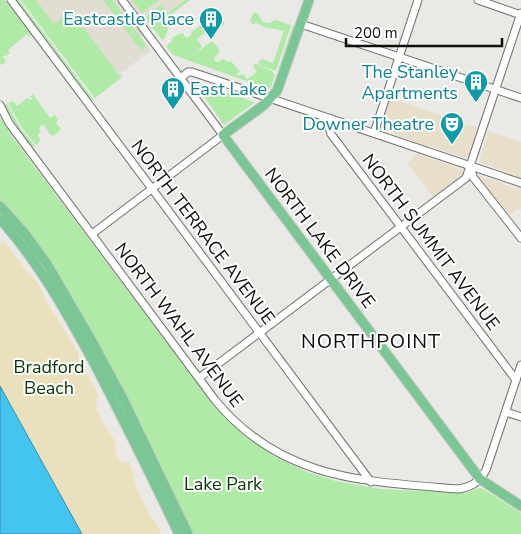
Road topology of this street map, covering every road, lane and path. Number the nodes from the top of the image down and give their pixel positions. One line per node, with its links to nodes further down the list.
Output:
1 (11, 0): 19 (street, NORTH TERRACE AVENUE)
2 (122, 0): 9 (street, NORTH LAKE DRIVE)
3 (309, 0): 7 (main road)
4 (418, 0): 8 (street)
5 (478, 0): 6 (street)
6 (521, 14): 10 (street)
7 (301, 24): 8 (street); 12 (main road)
8 (400, 57): 10 (street); 15 (street)
9 (181, 78): 12 (street); 16 (street, NORTH LAKE DRIVE)
10 (496, 90): 11 (street); 17 (street)
11 (521, 98)
12 (270, 99): 14 (street); 16 (main road)
13 (0, 105): 23 (street, NORTH WAHL AVENUE)
14 (332, 119): 15 (street); 22 (street, NORTH SUMMIT AVENUE)
15 (374, 133): 17 (street)
16 (223, 135): 19 (street); 25 (main road, NORTH LAKE DRIVE)
17 (470, 166): 18 (street); 22 (street); 24 (street)
18 (521, 183)
19 (152, 189): 23 (street); 26 (street, NORTH TERRACE AVENUE)
20 (0, 206): 36 (main road)
21 (0, 219): 35 (main road)
22 (401, 226): 25 (street); 29 (street, NORTH SUMMIT AVENUE)
23 (92, 234): 28 (street, NORTH WAHL AVENUE)
24 (521, 238)
25 (330, 279): 26 (street); 32 (main road, NORTH LAKE DRIVE)
26 (259, 332): 28 (street); 33 (street, NORTH TERRACE AVENUE)
27 (521, 364): 29 (street)
28 (199, 378): 33 (street, NORTH WAHL AVENUE)
29 (516, 380): 30 (street)
30 (506, 412): 31 (street); 32 (street)
31 (521, 417)
32 (480, 479): 33 (street, NORTH WAHL AVENUE); 34 (main road, NORTH LAKE DRIVE)
33 (370, 482)
34 (521, 506)
35 (179, 534)
36 (188, 534)

